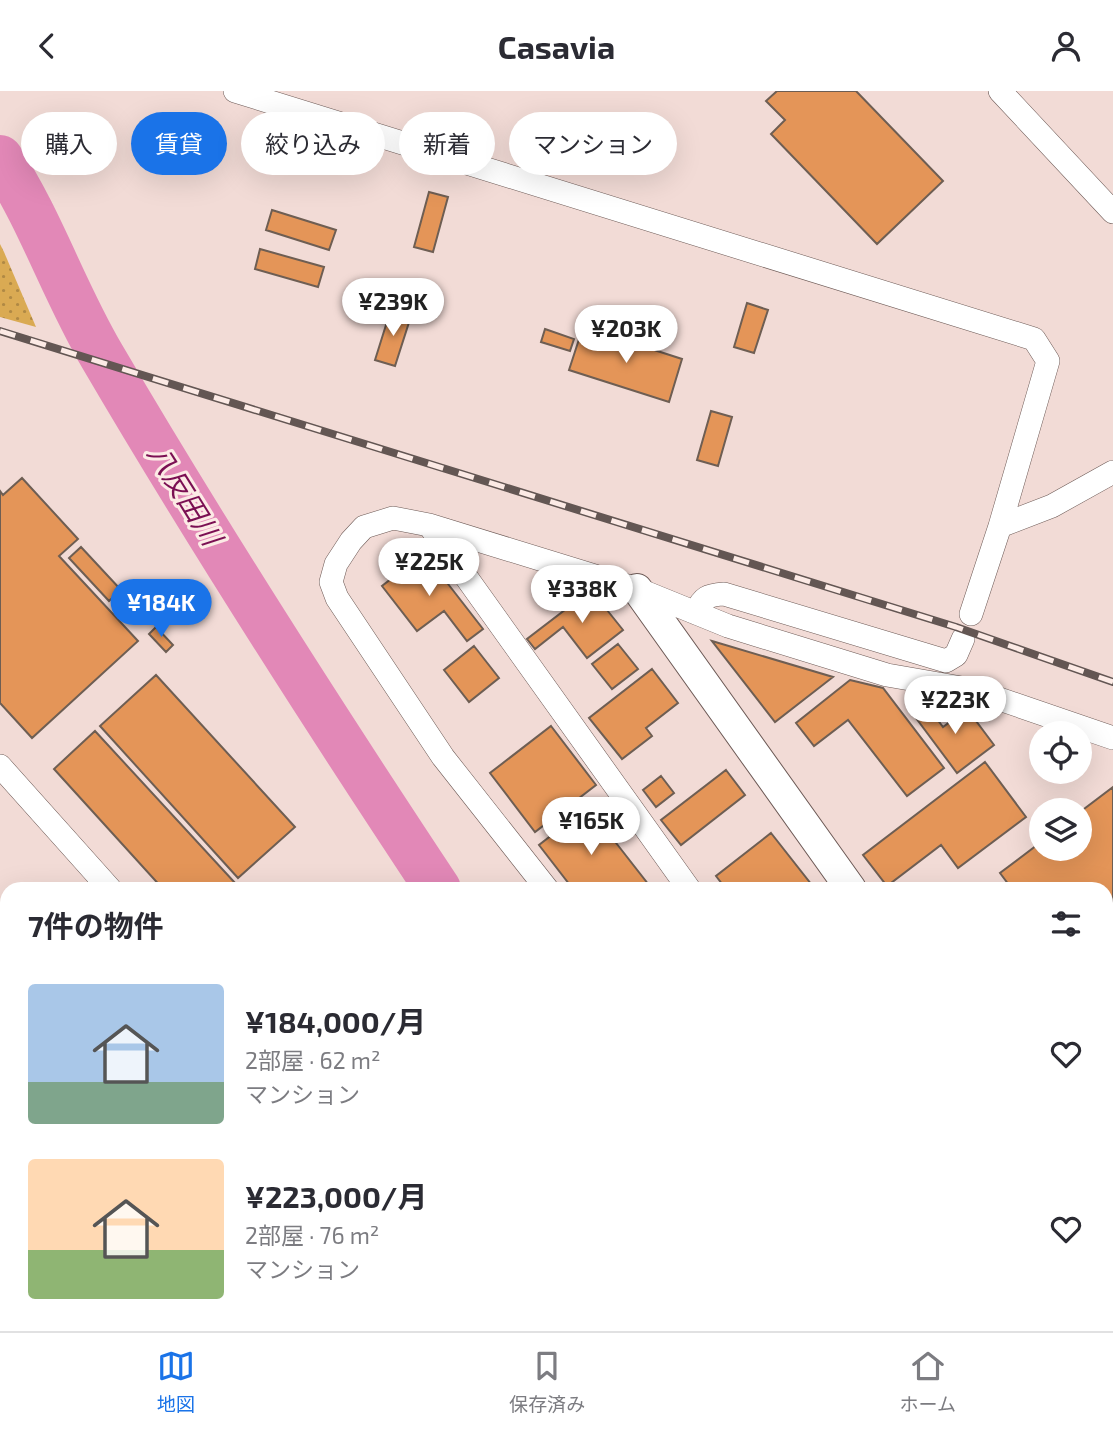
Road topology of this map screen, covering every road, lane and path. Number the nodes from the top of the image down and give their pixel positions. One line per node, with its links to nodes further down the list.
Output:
1 (235, 91): 6 (street)
2 (1000, 91): 3 (street)
3 (1113, 212)
4 (1113, 472): 6 (street)
5 (429, 525): 7 (street); 14 (street); 15 (street)
6 (1000, 526): 9 (street)
7 (637, 589): 8 (street); 16 (street)
8 (696, 613): 10 (street); 11 (street)
9 (971, 614)
10 (963, 639)
11 (1113, 738)
12 (2, 772): 13 (street)
13 (104, 882)
14 (541, 882)
15 (684, 882)
16 (846, 882)

